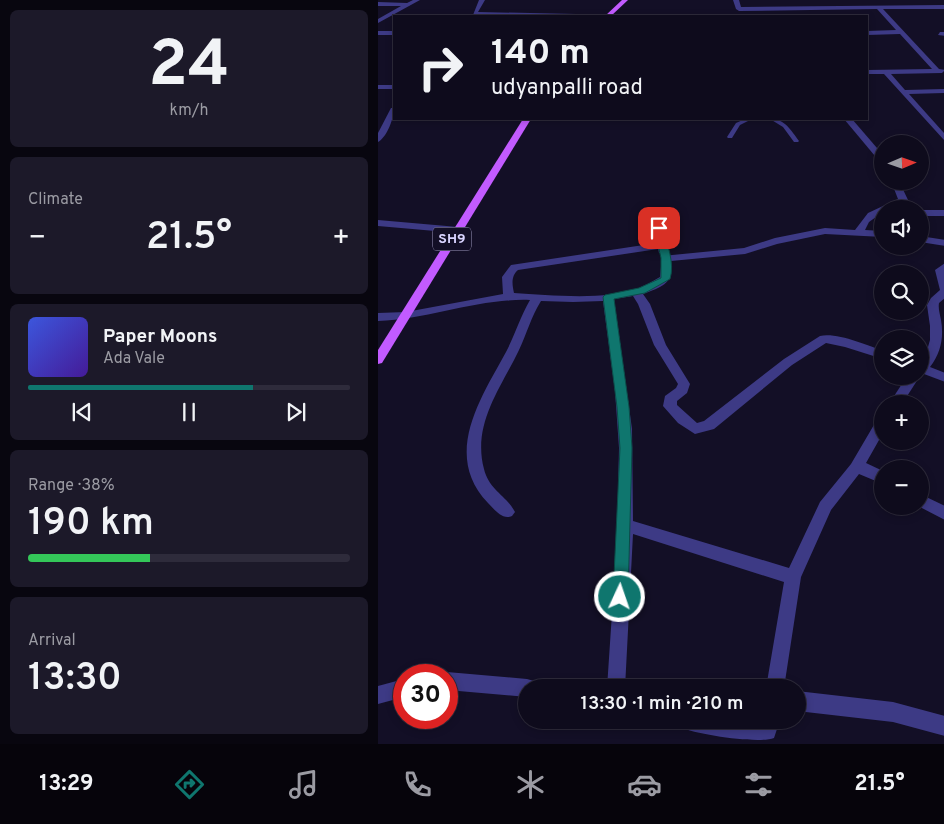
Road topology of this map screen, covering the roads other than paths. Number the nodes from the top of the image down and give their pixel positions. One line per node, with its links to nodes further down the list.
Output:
1 (417, 0): 6 (street)
2 (482, 0): 11 (street)
3 (625, 0): 12 (main road)
4 (736, 0): 9 (street)
5 (378, 4): 6 (street)
6 (401, 4): 10 (street); 14 (street)
7 (878, 7): 8 (street); 9 (street); 15 (street)
8 (944, 7)
9 (739, 9): 13 (street)
10 (378, 13)
11 (526, 15)
12 (609, 15)
13 (738, 15)
14 (378, 21)
15 (901, 32): 18 (street); 19 (street)
16 (378, 33): 17 (street)
17 (393, 33)
18 (868, 33)
19 (941, 71): 21 (street)
20 (868, 72): 21 (street)
21 (886, 72): 25 (street)
22 (378, 87): 23 (street)
23 (393, 87)
24 (944, 91): 25 (street)
25 (904, 92): 32 (street)
26 (393, 112): 33 (street)
27 (526, 120): 41 (main road, SH9)
28 (747, 120): 31 (lane)
29 (775, 120): 34 (lane)
30 (849, 120): 35 (street)
31 (730, 137)
32 (944, 139)
33 (378, 140)
34 (796, 141)
35 (874, 149)
36 (656, 212): 46 (street)
37 (874, 213): 42 (street)
38 (929, 213): 39 (street)
39 (944, 213)
40 (378, 223): 41 (street)
41 (458, 230): 54 (main road, SH9)
42 (859, 232): 43 (street); 47 (street)
43 (874, 233)
44 (929, 239): 45 (street)
45 (944, 240)
46 (661, 245): 47 (street); 51 (street)
47 (666, 258): 50 (street)
48 (944, 266): 49 (street)
49 (944, 290): 57 (street)
50 (636, 292): 53 (street); 56 (street)
51 (510, 296): 52 (street); 54 (street)
52 (538, 297): 53 (street); 66 (street)
53 (608, 297): 68 (street)
54 (406, 316): 55 (street); 58 (main road, SH9)
55 (378, 317)
56 (874, 352)
57 (939, 352): 59 (street)
58 (378, 360)
59 (929, 361)
60 (929, 374): 61 (street)
61 (944, 378)
62 (874, 436): 63 (street)
63 (856, 468): 64 (street); 69 (street)
64 (874, 473)
65 (929, 505): 67 (street)
66 (507, 512)
67 (944, 514)
68 (624, 525): 69 (street); 70 (street)
69 (793, 577): 71 (street)
70 (616, 679)
71 (776, 679)
72 (458, 681): 73 (street)
73 (518, 687)
74 (393, 691): 75 (street)
75 (378, 695)
76 (806, 702): 77 (street)
77 (944, 726)
78 (720, 729): 79 (street)
79 (768, 729)

